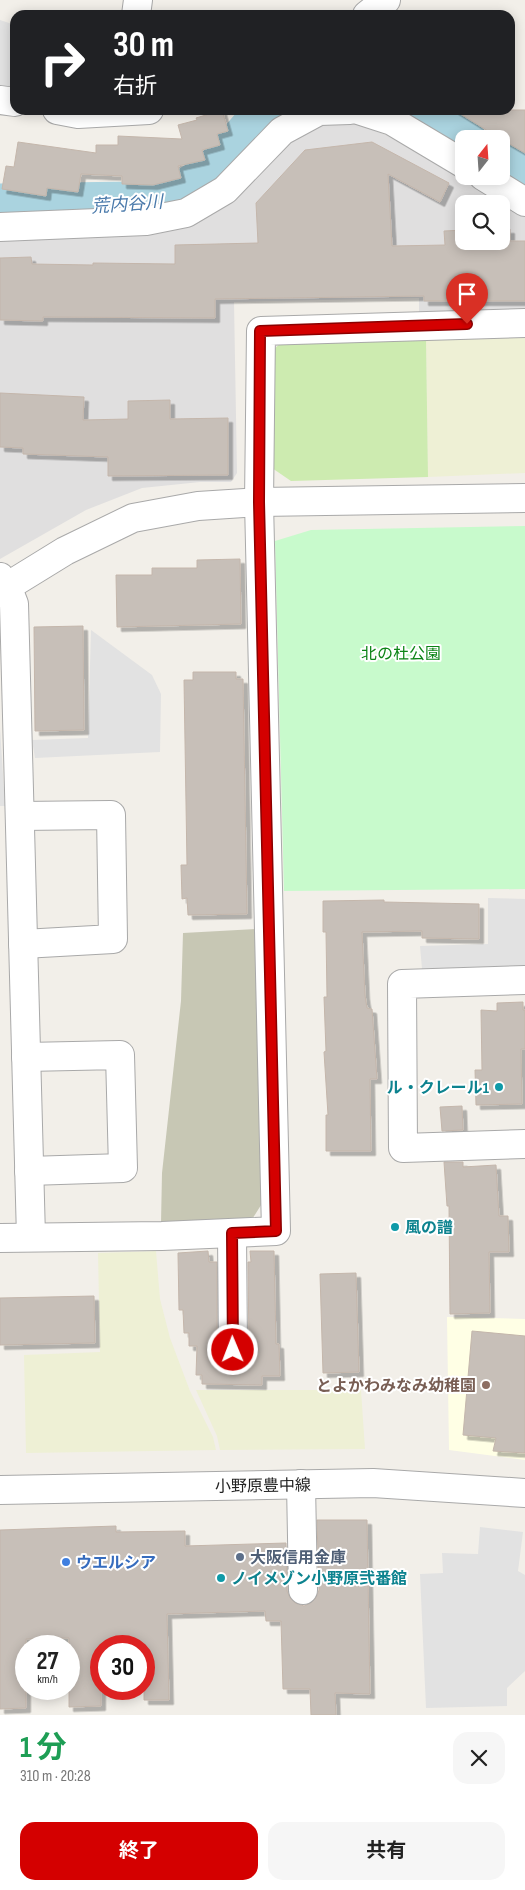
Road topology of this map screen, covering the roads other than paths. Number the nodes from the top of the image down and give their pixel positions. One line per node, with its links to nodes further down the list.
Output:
1 (386, 0): 2 (street)
2 (373, 10)
3 (312, 115): 8 (street)
4 (373, 115): 5 (street)
5 (455, 159)
6 (498, 185): 7 (street)
7 (525, 202)
8 (0, 227)
9 (525, 323): 11 (street)
10 (525, 498): 11 (street)
11 (259, 502): 12 (street); 20 (street)
12 (2, 584): 13 (street)
13 (8, 668): 14 (street)
14 (20, 816): 15 (street); 15 (street)
15 (23, 944): 17 (street)
16 (525, 980): 18 (street)
17 (26, 1057): 19 (street); 19 (street)
18 (525, 1144)
19 (29, 1171): 21 (street)
20 (232, 1233): 21 (street); 23 (street)
21 (31, 1237): 22 (street)
22 (0, 1238)
23 (233, 1350)
24 (301, 1484): 25 (street, 小野原豊中線); 26 (street, 小野原豊中線); 27 (street)
25 (0, 1490)
26 (525, 1493)
27 (303, 1590)

